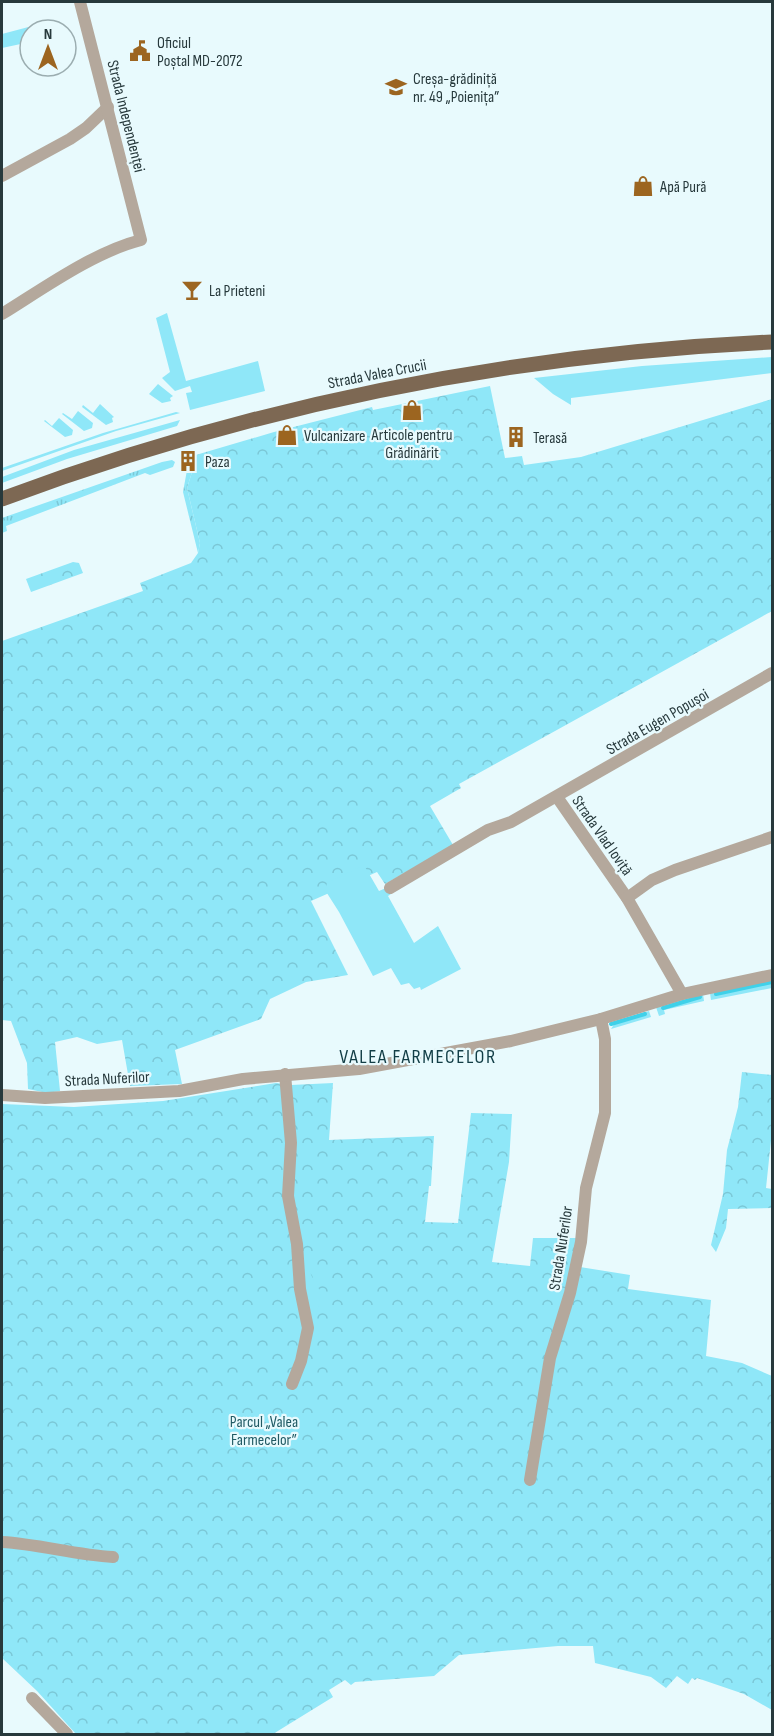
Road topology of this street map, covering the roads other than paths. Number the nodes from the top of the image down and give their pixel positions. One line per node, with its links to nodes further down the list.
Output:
1 (80, 2): 2 (street, Strada Independenței)
2 (108, 107): 3 (street); 4 (street, Strada Independenței)
3 (2, 176)
4 (2, 314)
5 (772, 342): 6 (main road, Strada Valea Crucii)
6 (2, 499)
7 (772, 673): 8 (street, Strada Eugen Popușoi)
8 (557, 797): 10 (street, Strada Vlad Ioviță); 11 (street, Strada Vlad Ioviță)
9 (772, 837): 11 (street)
10 (390, 888)
11 (627, 898): 13 (street, Strada Vlad Ioviță)
12 (772, 975): 13 (street, Strada Nuferilor)
13 (682, 994): 14 (street, Strada Nuferilor)
14 (601, 1019): 15 (street, Strada Nuferilor); 18 (street, Strada Nuferilor)
15 (285, 1074): 16 (street, Strada Nuferilor); 17 (street)
16 (2, 1095)
17 (292, 1384)
18 (530, 1480)
19 (2, 1542): 20 (street)
20 (113, 1557)
21 (32, 1698): 22 (street)
22 (67, 1734)

